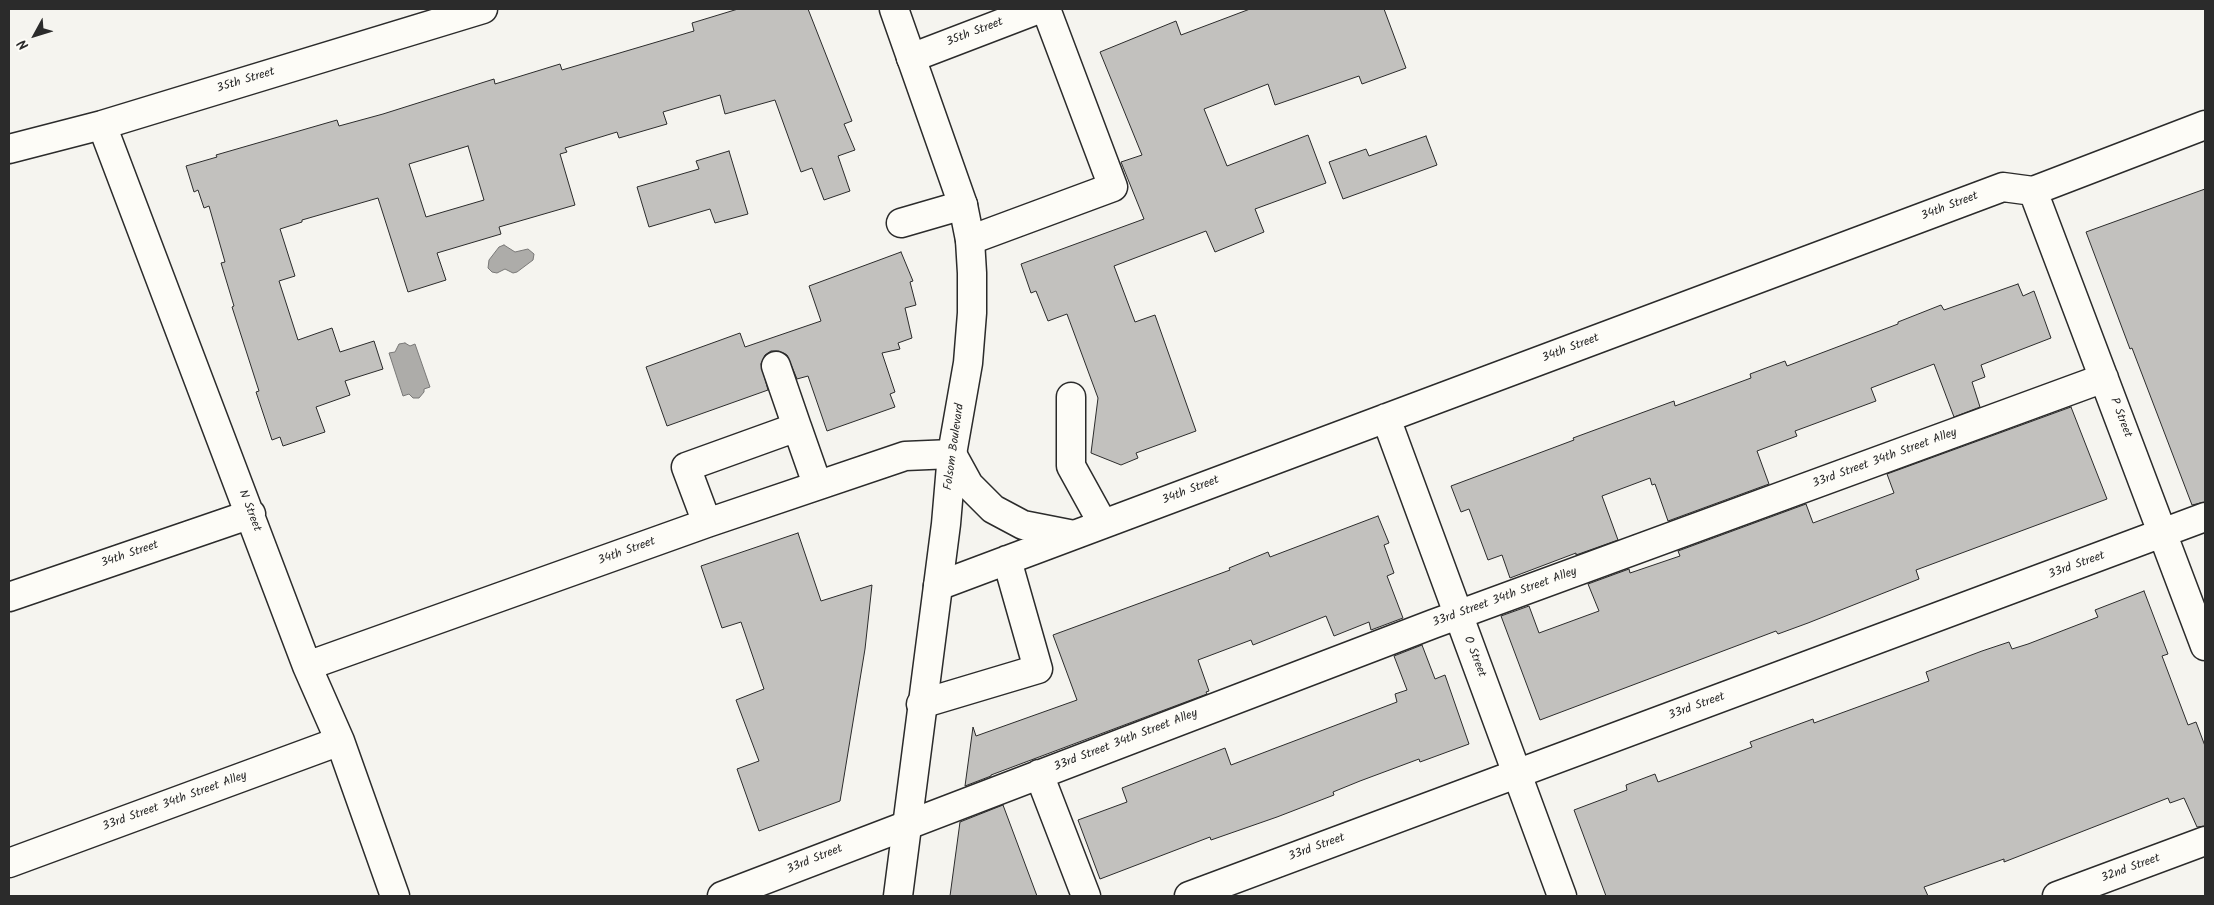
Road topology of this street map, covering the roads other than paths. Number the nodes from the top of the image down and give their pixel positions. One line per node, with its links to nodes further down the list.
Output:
1 (483, 9): 6 (street, 35th Street)
2 (894, 9): 5 (street, Folsom Boulevard)
3 (1039, 9): 5 (street, 35th Street)
4 (1046, 9): 12 (street)
5 (911, 58): 10 (street, Folsom Boulevard)
6 (102, 125): 8 (street, 35th Street); 20 (street, N Street)
7 (2205, 126): 9 (street, 34th Street)
8 (9, 149)
9 (2034, 191): 14 (street, P Street); 16 (street, 34th Street)
10 (963, 205): 11 (street); 12 (street, Folsom Boulevard)
11 (901, 223)
12 (970, 240): 18 (street, Folsom Boulevard)
13 (776, 366): 17 (street)
14 (2104, 378): 24 (street, P Street); 29 (street, 33rd Street 34th Street Alley)
15 (1071, 397): 23 (street)
16 (1386, 418): 23 (street, 34th Street); 29 (street, O Street)
17 (797, 427): 19 (street); 22 (street)
18 (952, 454): 19 (street, 34th Street); 25 (street); 27 (street, Folsom Boulevard)
19 (817, 484): 22 (street, 34th Street)
20 (250, 514): 28 (street, 34th Street); 31 (street, N Street)
21 (2205, 517): 24 (street, 33rd Street)
22 (707, 523): 31 (street, 34th Street)
23 (1103, 524): 25 (street, 34th Street)
24 (2163, 533): 30 (street, P Street); 35 (street, 33rd Street)
25 (1074, 535): 26 (street, 34th Street)
26 (1007, 560): 27 (street, 34th Street); 32 (street)
27 (938, 586): 32 (street, Folsom Boulevard)
28 (9, 597)
29 (1458, 615): 34 (street, 33rd Street 34th Street Alley); 35 (street, O Street)
30 (2205, 646)
31 (307, 666): 33 (street, N Street)
32 (921, 704): 36 (street, Folsom Boulevard)
33 (340, 741): 38 (street, 33rd Street 34th Street Alley); 39 (street, N Street)
34 (1039, 774): 36 (street, 33rd Street 34th Street Alley); 42 (street)
35 (1517, 774): 43 (street, 33rd Street); 44 (street, O Street)
36 (907, 824): 40 (street, 33rd Street); 41 (street, Folsom Boulevard)
37 (2205, 841): 45 (street, 32nd Street)
38 (9, 862)
39 (395, 896)
40 (722, 896)
41 (898, 896)
42 (1086, 896)
43 (1188, 896)
44 (1562, 896)
45 (2057, 896)

